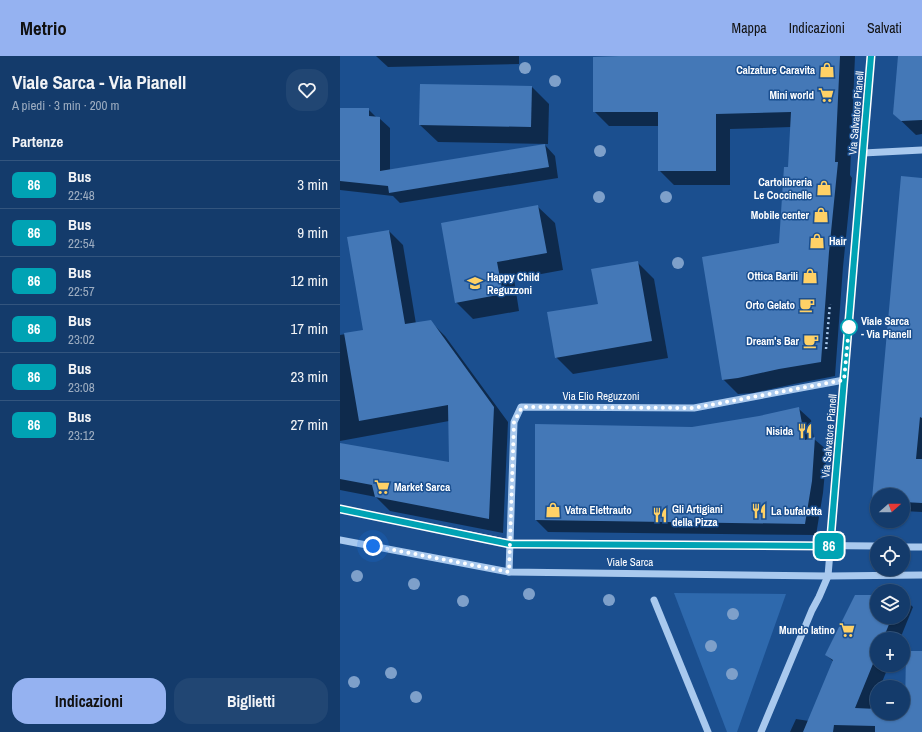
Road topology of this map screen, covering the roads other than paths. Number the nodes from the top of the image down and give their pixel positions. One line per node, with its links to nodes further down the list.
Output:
1 (871, 56): 3 (street, Via Salvatore Pianell)
2 (922, 150): 3 (street)
3 (863, 153): 4 (street, Via Salvatore Pianell)
4 (844, 380): 7 (street, Via Elio Reguzzoni); 8 (street, Via Salvatore Pianell)
5 (340, 509): 7 (street, Viale Sarca)
6 (340, 540): 12 (street, Viale Sarca)
7 (510, 544): 8 (street, Viale Sarca); 12 (street, Via Elio Reguzzoni)
8 (830, 546): 9 (street, Viale Sarca); 14 (street, Via Salvatore Pianell)
9 (870, 546)
10 (910, 547): 11 (street)
11 (922, 547)
12 (509, 572): 14 (street, Viale Sarca)
13 (922, 575): 14 (street, Viale Sarca)
14 (828, 576): 17 (street, Via Salvatore Pianell)
15 (654, 600): 16 (street)
16 (708, 732)
17 (761, 732)

